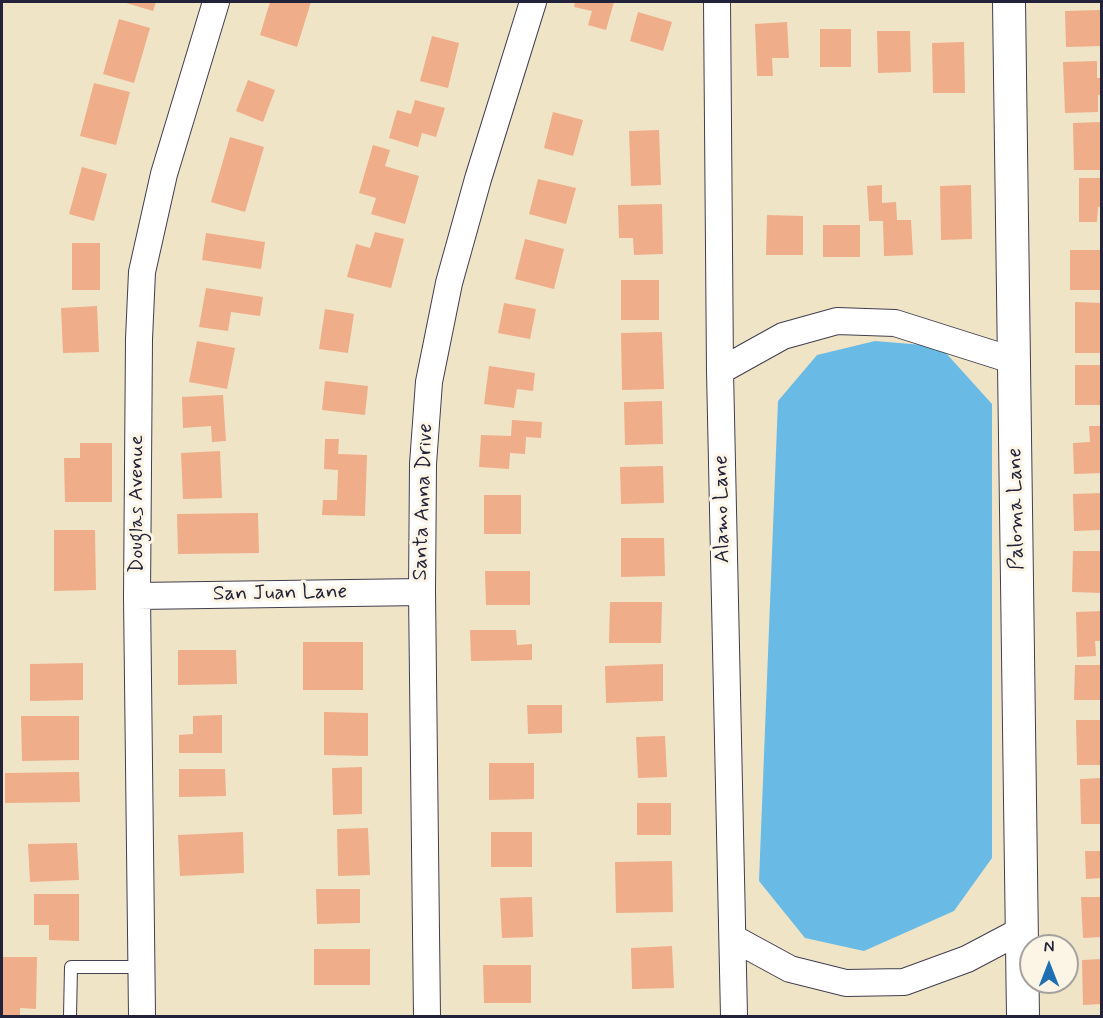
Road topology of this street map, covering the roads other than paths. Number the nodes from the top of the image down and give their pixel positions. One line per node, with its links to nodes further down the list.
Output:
1 (216, 2): 8 (street, Douglas Avenue)
2 (533, 2): 7 (street, Santa Anna Drive)
3 (717, 2): 6 (street, Alamo Lane)
4 (1009, 2): 5 (street, Paloma Lane)
5 (1015, 361): 6 (street); 9 (street, Paloma Lane)
6 (720, 371): 10 (street, Alamo Lane)
7 (422, 592): 8 (street, San Juan Lane); 14 (street, Santa Anna Drive)
8 (137, 596): 11 (street, Douglas Avenue)
9 (1022, 930): 10 (street); 16 (street, Paloma Lane)
10 (733, 938): 15 (street, Alamo Lane)
11 (141, 967): 12 (lane); 13 (street, Douglas Avenue)
12 (70, 1017)
13 (142, 1017)
14 (428, 1017)
15 (734, 1017)
16 (1023, 1017)

